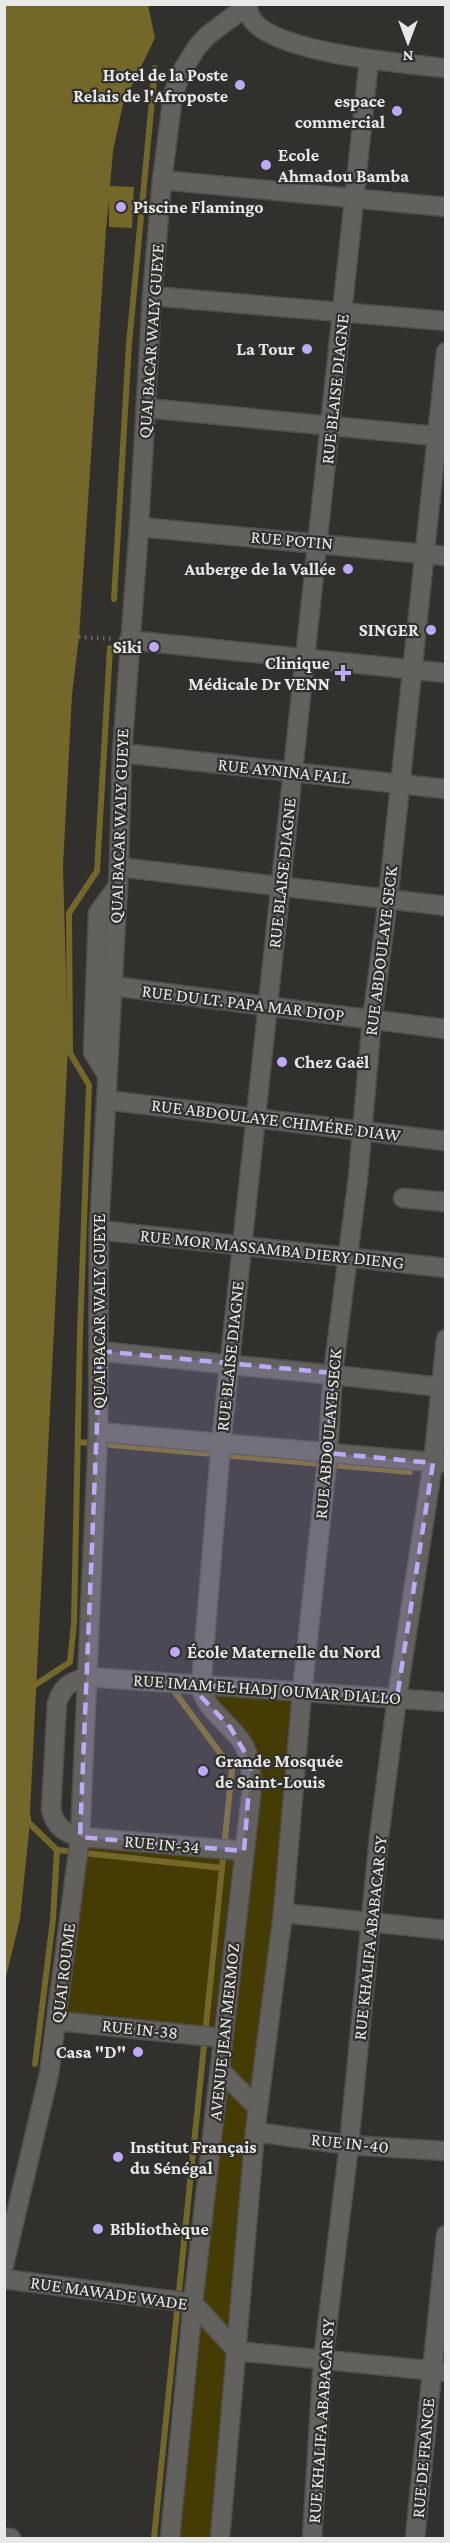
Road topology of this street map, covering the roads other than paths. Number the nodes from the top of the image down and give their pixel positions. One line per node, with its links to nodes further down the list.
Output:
1 (247, 5): 2 (street); 4 (street, QUAI BACAR WALY GUEYE)
2 (369, 60): 3 (street); 5 (street, RUE BLAISE DIAGNE)
3 (446, 68)
4 (162, 180): 5 (street); 7 (street, QUAI BACAR WALY GUEYE)
5 (354, 198): 6 (street); 8 (street, RUE BLAISE DIAGNE)
6 (446, 207)
7 (152, 296): 8 (street); 11 (street, QUAI BACAR WALY GUEYE)
8 (344, 313): 9 (street); 12 (street, RUE BLAISE DIAGNE)
9 (446, 321)
10 (446, 352): 13 (street, RUE ABDOULAYE SECK)
11 (146, 408): 12 (street); 14 (street, QUAI BACAR WALY GUEYE)
12 (332, 424): 13 (street); 15 (street, RUE BLAISE DIAGNE)
13 (442, 436): 16 (street, RUE ABDOULAYE SECK)
14 (139, 527): 15 (street, RUE POTIN); 18 (street, QUAI BACAR WALY GUEYE)
15 (318, 542): 16 (street, RUE POTIN); 19 (street, RUE BLAISE DIAGNE)
16 (423, 554): 17 (street, RUE POTIN); 20 (street, RUE ABDOULAYE SECK)
17 (446, 556)
18 (129, 640): 19 (street); 22 (street, QUAI BACAR WALY GUEYE)
19 (305, 658): 20 (street); 23 (street, RUE BLAISE DIAGNE)
20 (413, 669): 21 (street); 24 (street, RUE ABDOULAYE SECK)
21 (446, 673)
22 (122, 753): 23 (street, RUE AYNINA FALL); 26 (street, QUAI BACAR WALY GUEYE)
23 (293, 772): 24 (street, RUE AYNINA FALL); 28 (street, RUE BLAISE DIAGNE)
24 (400, 784): 25 (street, RUE AYNINA FALL); 29 (street, RUE ABDOULAYE SECK)
25 (446, 789)
26 (119, 867): 27 (street, QUAI BACAR WALY GUEYE); 28 (street)
27 (117, 886): 31 (street, QUAI BACAR WALY GUEYE); 35 (street)
28 (281, 886): 29 (street); 32 (street, RUE BLAISE DIAGNE)
29 (388, 899): 30 (street); 33 (street, RUE ABDOULAYE SECK)
30 (446, 906)
31 (112, 986): 32 (street, RUE DU LT. PAPA MAR DIOP); 35 (street, QUAI BACAR WALY GUEYE)
32 (268, 1006): 33 (street, RUE DU LT. PAPA MAR DIOP); 37 (street, RUE BLAISE DIAGNE)
33 (372, 1020): 34 (street, RUE DU LT. PAPA MAR DIOP); 38 (street, RUE ABDOULAYE SECK)
34 (446, 1029)
35 (107, 1075): 36 (street, QUAI BACAR WALY GUEYE)
36 (106, 1100): 37 (street, RUE ABDOULAYE CHIMÉRE DIAW); 42 (street, QUAI BACAR WALY GUEYE)
37 (258, 1119): 38 (street, RUE ABDOULAYE CHIMÉRE DIAW); 43 (street, RUE BLAISE DIAGNE)
38 (362, 1131): 39 (street, RUE ABDOULAYE CHIMÉRE DIAW); 44 (street, RUE ABDOULAYE SECK)
39 (446, 1141)
40 (403, 1198): 41 (street)
41 (446, 1202)
42 (99, 1230): 43 (street, RUE MOR MASSAMBA DIERY DIENG); 47 (street, QUAI BACAR WALY GUEYE)
43 (242, 1246): 44 (street, RUE MOR MASSAMBA DIERY DIENG); 48 (street, RUE BLAISE DIAGNE)
44 (346, 1257): 45 (street, RUE MOR MASSAMBA DIERY DIENG); 49 (street, RUE ABDOULAYE SECK)
45 (446, 1268)
46 (446, 1339): 50 (street, RUE KHALIFA ABABACAR SY)
47 (100, 1351): 48 (street); 51 (street, QUAI BACAR WALY GUEYE)
48 (230, 1365): 49 (street); 52 (street, RUE BLAISE DIAGNE)
49 (333, 1373): 50 (street); 53 (street, RUE ABDOULAYE SECK)
50 (443, 1388): 54 (street, RUE KHALIFA ABABACAR SY)
51 (99, 1432): 52 (street); 55 (street, QUAI BACAR WALY GUEYE)
52 (221, 1443): 53 (street); 56 (street, RUE BLAISE DIAGNE)
53 (328, 1453): 54 (street); 57 (street, RUE ABDOULAYE SECK)
54 (439, 1463): 58 (street, RUE KHALIFA ABABACAR SY)
55 (88, 1677): 56 (street, RUE IMAM EL HADJ OUMAR DIALLO); 60 (street, QUAI ROUME); 60 (street)
56 (201, 1686): 57 (street, RUE IMAM EL HADJ OUMAR DIALLO); 61 (street, AVENUE JEAN MERMOZ)
57 (302, 1692): 58 (street, RUE IMAM EL HADJ OUMAR DIALLO); 62 (street)
58 (397, 1698): 59 (street, RUE IMAM EL HADJ OUMAR DIALLO); 63 (street, RUE KHALIFA ABABACAR SY)
59 (446, 1702)
60 (80, 1837): 61 (street, RUE IN-34); 65 (street, QUAI ROUME)
61 (244, 1851): 66 (street, AVENUE JEAN MERMOZ)
62 (283, 1913): 63 (street); 68 (street)
63 (371, 1924): 64 (street); 70 (street, RUE KHALIFA ABABACAR SY)
64 (446, 1930)
65 (57, 2021): 66 (street, RUE IN-38); 73 (street, QUAI ROUME)
66 (224, 2038): 67 (street, AVENUE JEAN MERMOZ)
67 (220, 2070): 68 (street); 75 (street, AVENUE JEAN MERMOZ)
68 (258, 2108): 69 (street)
69 (255, 2132): 70 (street, RUE IN-40); 76 (street)
70 (349, 2145): 71 (street, RUE IN-40); 77 (street, RUE KHALIFA ABABACAR SY)
71 (446, 2151)
72 (446, 2235): 78 (street, RUE DE FRANCE)
73 (4, 2265)
74 (4, 2278): 75 (street, RUE MAWADE WADE)
75 (193, 2303): 76 (street, RUE MAWADE WADE); 81 (street, AVENUE JEAN MERMOZ)
76 (237, 2351): 77 (street); 82 (street)
77 (323, 2360): 78 (street); 83 (street, RUE KHALIFA ABABACAR SY)
78 (438, 2371): 84 (street, RUE DE FRANCE)
79 (4, 2538): 80 (street)
80 (11, 2538)
81 (170, 2538)
82 (220, 2538)
83 (312, 2538)
84 (415, 2538)

